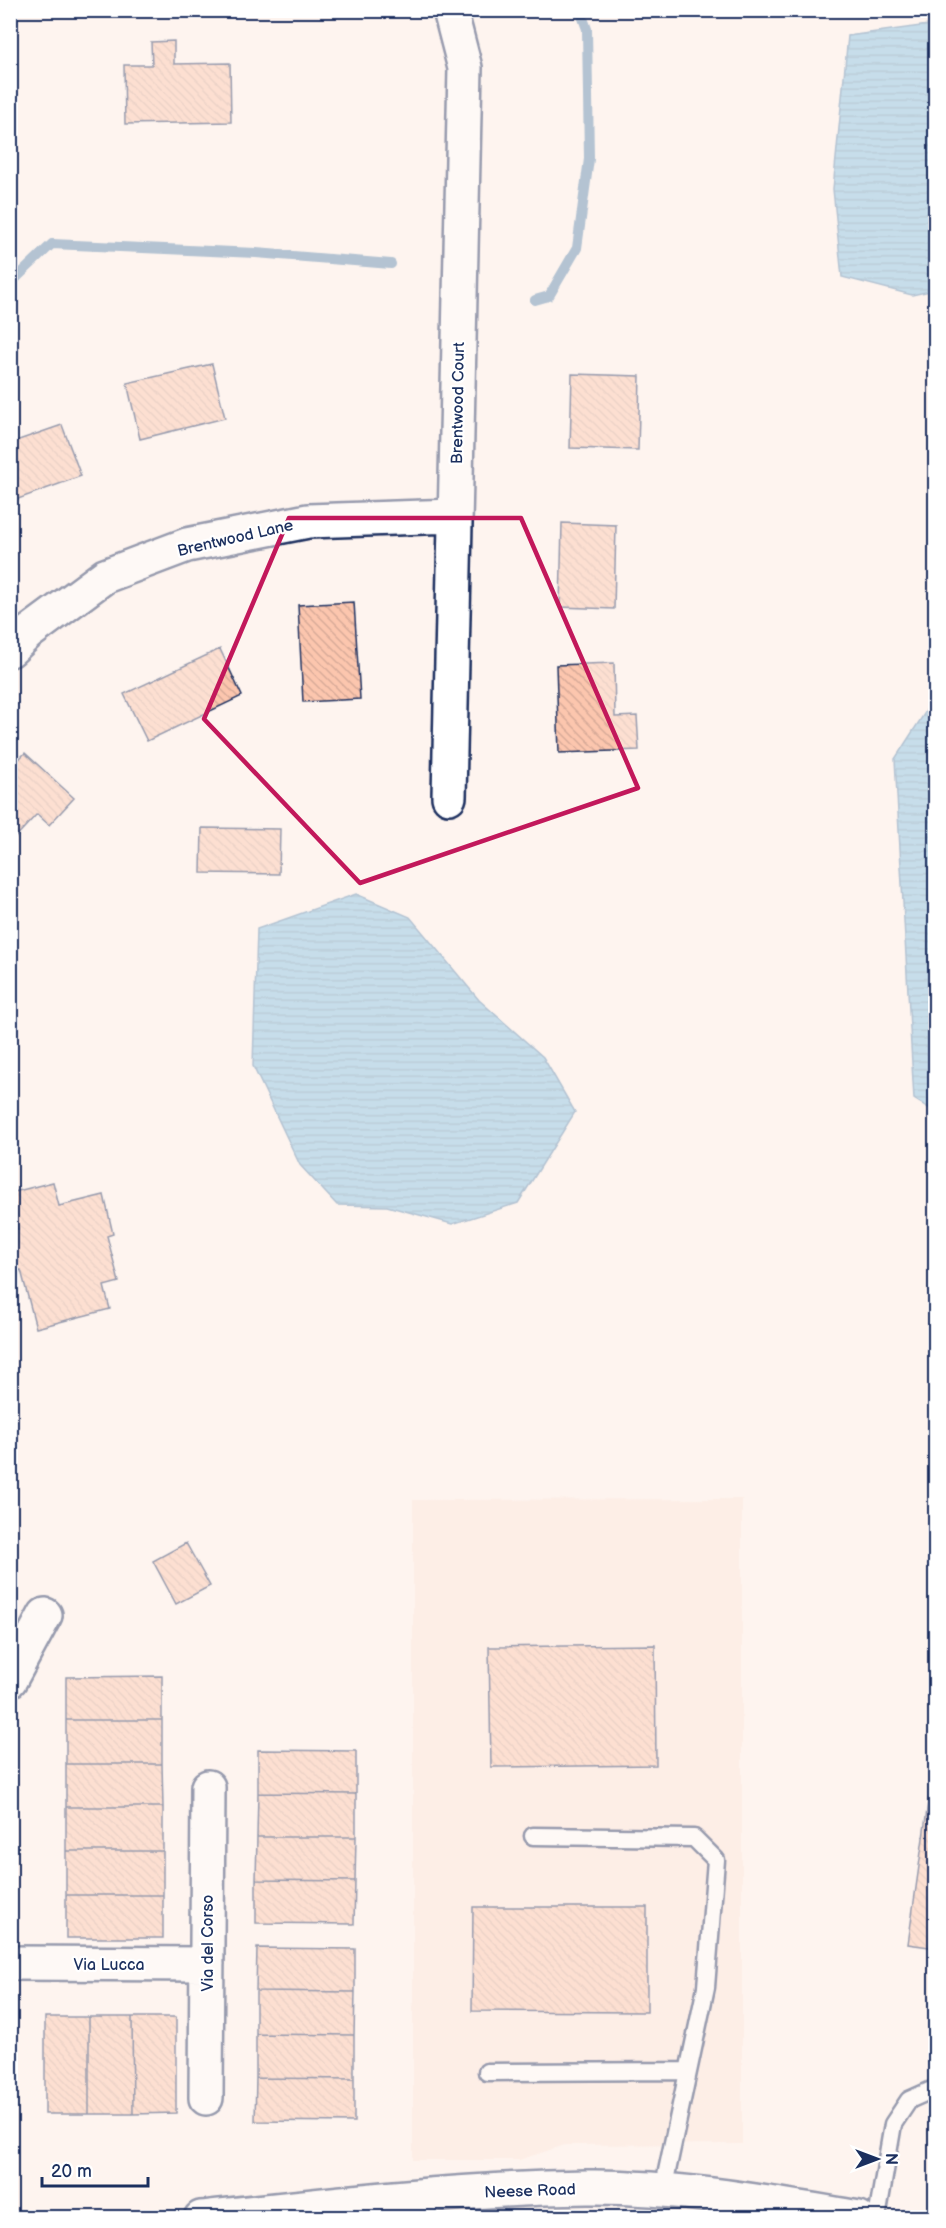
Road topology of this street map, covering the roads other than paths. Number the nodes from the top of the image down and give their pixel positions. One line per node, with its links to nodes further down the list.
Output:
1 (450, 10): 2 (street, Brentwood Court)
2 (454, 516): 3 (street, Brentwood Lane); 4 (street, Brentwood Court)
3 (10, 650)
4 (449, 797)
5 (45, 1615): 6 (street)
6 (10, 1680)
7 (208, 1787): 10 (street, Via del Corso)
8 (533, 1836): 11 (lane)
9 (10, 1963): 10 (street, Via Lucca)
10 (207, 1964): 14 (street, Via del Corso)
11 (687, 2071): 12 (lane); 15 (lane)
12 (487, 2072)
13 (936, 2088): 19 (lane)
14 (207, 2098)
15 (663, 2190): 16 (street, Neese Road); 18 (street, Neese Road)
16 (413, 2207): 17 (street, Neese Road)
17 (201, 2217)
18 (859, 2217)
19 (877, 2217)

